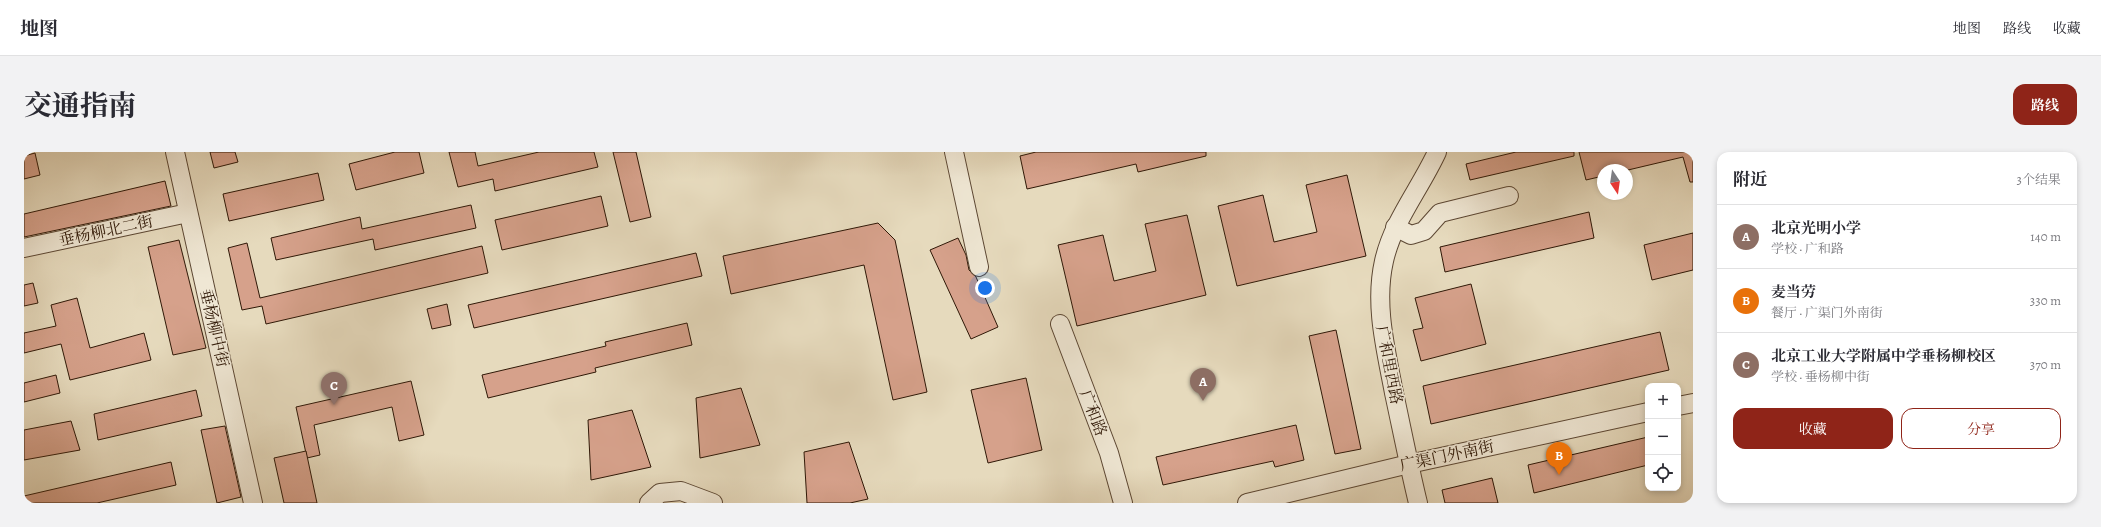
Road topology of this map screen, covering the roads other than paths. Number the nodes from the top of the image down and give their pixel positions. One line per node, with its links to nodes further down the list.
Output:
1 (175, 152): 5 (street, 垂杨柳中街)
2 (954, 152): 8 (street)
3 (1436, 152): 6 (street, 广和里西路)
4 (1509, 196): 6 (street)
5 (188, 213): 7 (street, 垂杨柳北二街); 14 (street, 垂杨柳中街)
6 (1395, 227): 13 (street, 广和里西路)
7 (24, 248)
8 (979, 266)
9 (1060, 324): 17 (street, 广和路)
10 (1693, 403): 11 (street)
11 (1681, 405)
12 (1645, 413): 13 (street, 广渠门外南街)
13 (1409, 464): 18 (street, 广渠门外南街); 19 (street, 广和里西路)
14 (253, 503)
15 (649, 503): 16 (street)
16 (713, 503)
17 (1123, 503)
18 (1247, 503)
19 (1418, 503)

